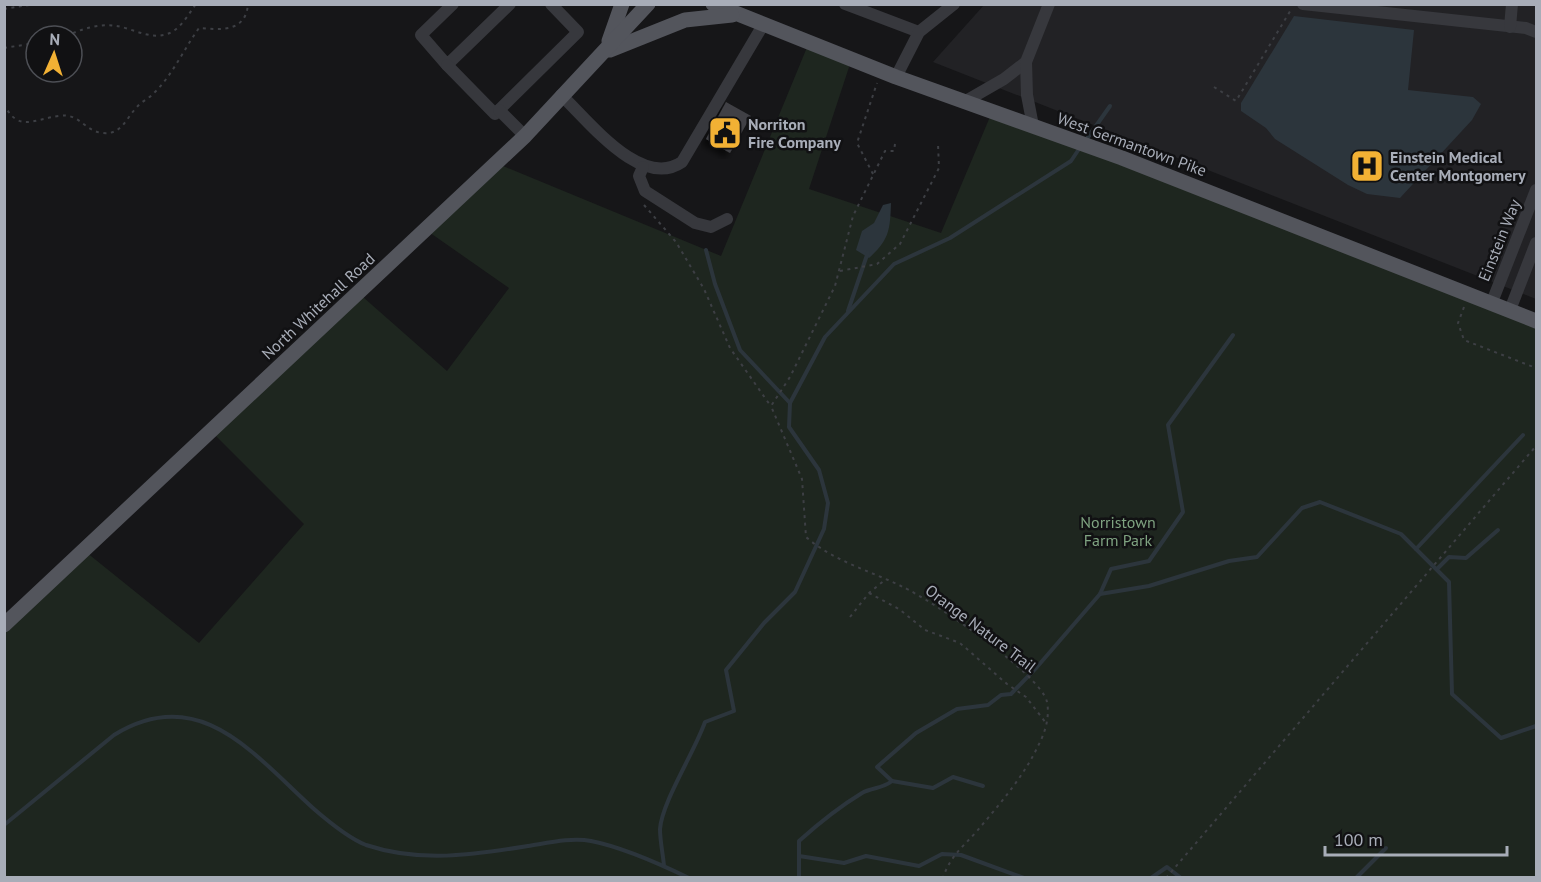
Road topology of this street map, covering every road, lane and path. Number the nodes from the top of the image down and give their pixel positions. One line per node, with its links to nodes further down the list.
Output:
1 (34, 4): 16 (path)
2 (196, 4): 22 (path)
3 (248, 4): 35 (path)
4 (453, 4): 29 (lane)
5 (510, 4): 29 (lane)
6 (551, 4): 36 (lane)
7 (622, 4): 27 (main road)
8 (648, 4): 27 (main road, North Whitehall Road)
9 (713, 4): 19 (main road, West Germantown Pike)
10 (844, 4): 17 (lane)
11 (954, 4): 23 (lane)
12 (1049, 4): 28 (lane)
13 (1295, 4): 32 (path)
14 (1304, 4): 18 (lane)
15 (1512, 4): 21 (lane)
16 (4, 9)
17 (871, 9): 23 (lane)
18 (1412, 11): 21 (lane)
19 (735, 14): 20 (main road, West Germantown Pike); 27 (main road)
20 (763, 25): 30 (main road, West Germantown Pike); 41 (lane)
21 (1510, 27): 24 (lane)
22 (84, 30)
23 (919, 32): 31 (lane)
24 (1536, 32)
25 (24, 45): 26 (path)
26 (4, 48)
27 (604, 52): 33 (main road, North Whitehall Road)
28 (1026, 62): 34 (lane); 37 (lane)
29 (447, 65): 36 (lane)
30 (880, 71): 31 (main road, West Germantown Pike); 42 (path)
31 (896, 77): 34 (main road, West Germantown Pike)
32 (1214, 87)
33 (561, 95): 38 (main road, North Whitehall Road); 41 (lane)
34 (964, 102): 37 (main road, West Germantown Pike)
35 (4, 104)
36 (499, 110): 38 (lane)
37 (1034, 126): 48 (main road, West Germantown Pike)
38 (525, 136): 58 (main road, North Whitehall Road)
39 (895, 144): 42 (path)
40 (938, 144): 47 (path)
41 (643, 167): 44 (lane)
42 (873, 174): 47 (path)
43 (1536, 190): 49 (lane, Einstein Way)
44 (645, 191): 45 (lane); 53 (path)
45 (727, 219)
46 (1536, 243): 50 (lane)
47 (840, 271): 53 (path)
48 (1470, 294): 49 (main road, West Germantown Pike); 52 (path)
49 (1492, 302): 50 (main road, West Germantown Pike)
50 (1510, 310): 51 (main road, West Germantown Pike)
51 (1536, 321)
52 (1536, 368)
53 (771, 406): 55 (path, Orange Nature Trail)
54 (1536, 446): 61 (path)
55 (886, 579): 56 (path); 59 (path, Orange Nature Trail)
56 (869, 593): 57 (path); 59 (path)
57 (850, 617)
58 (4, 625)
59 (1047, 723): 60 (path)
60 (943, 878)
61 (1166, 878)

